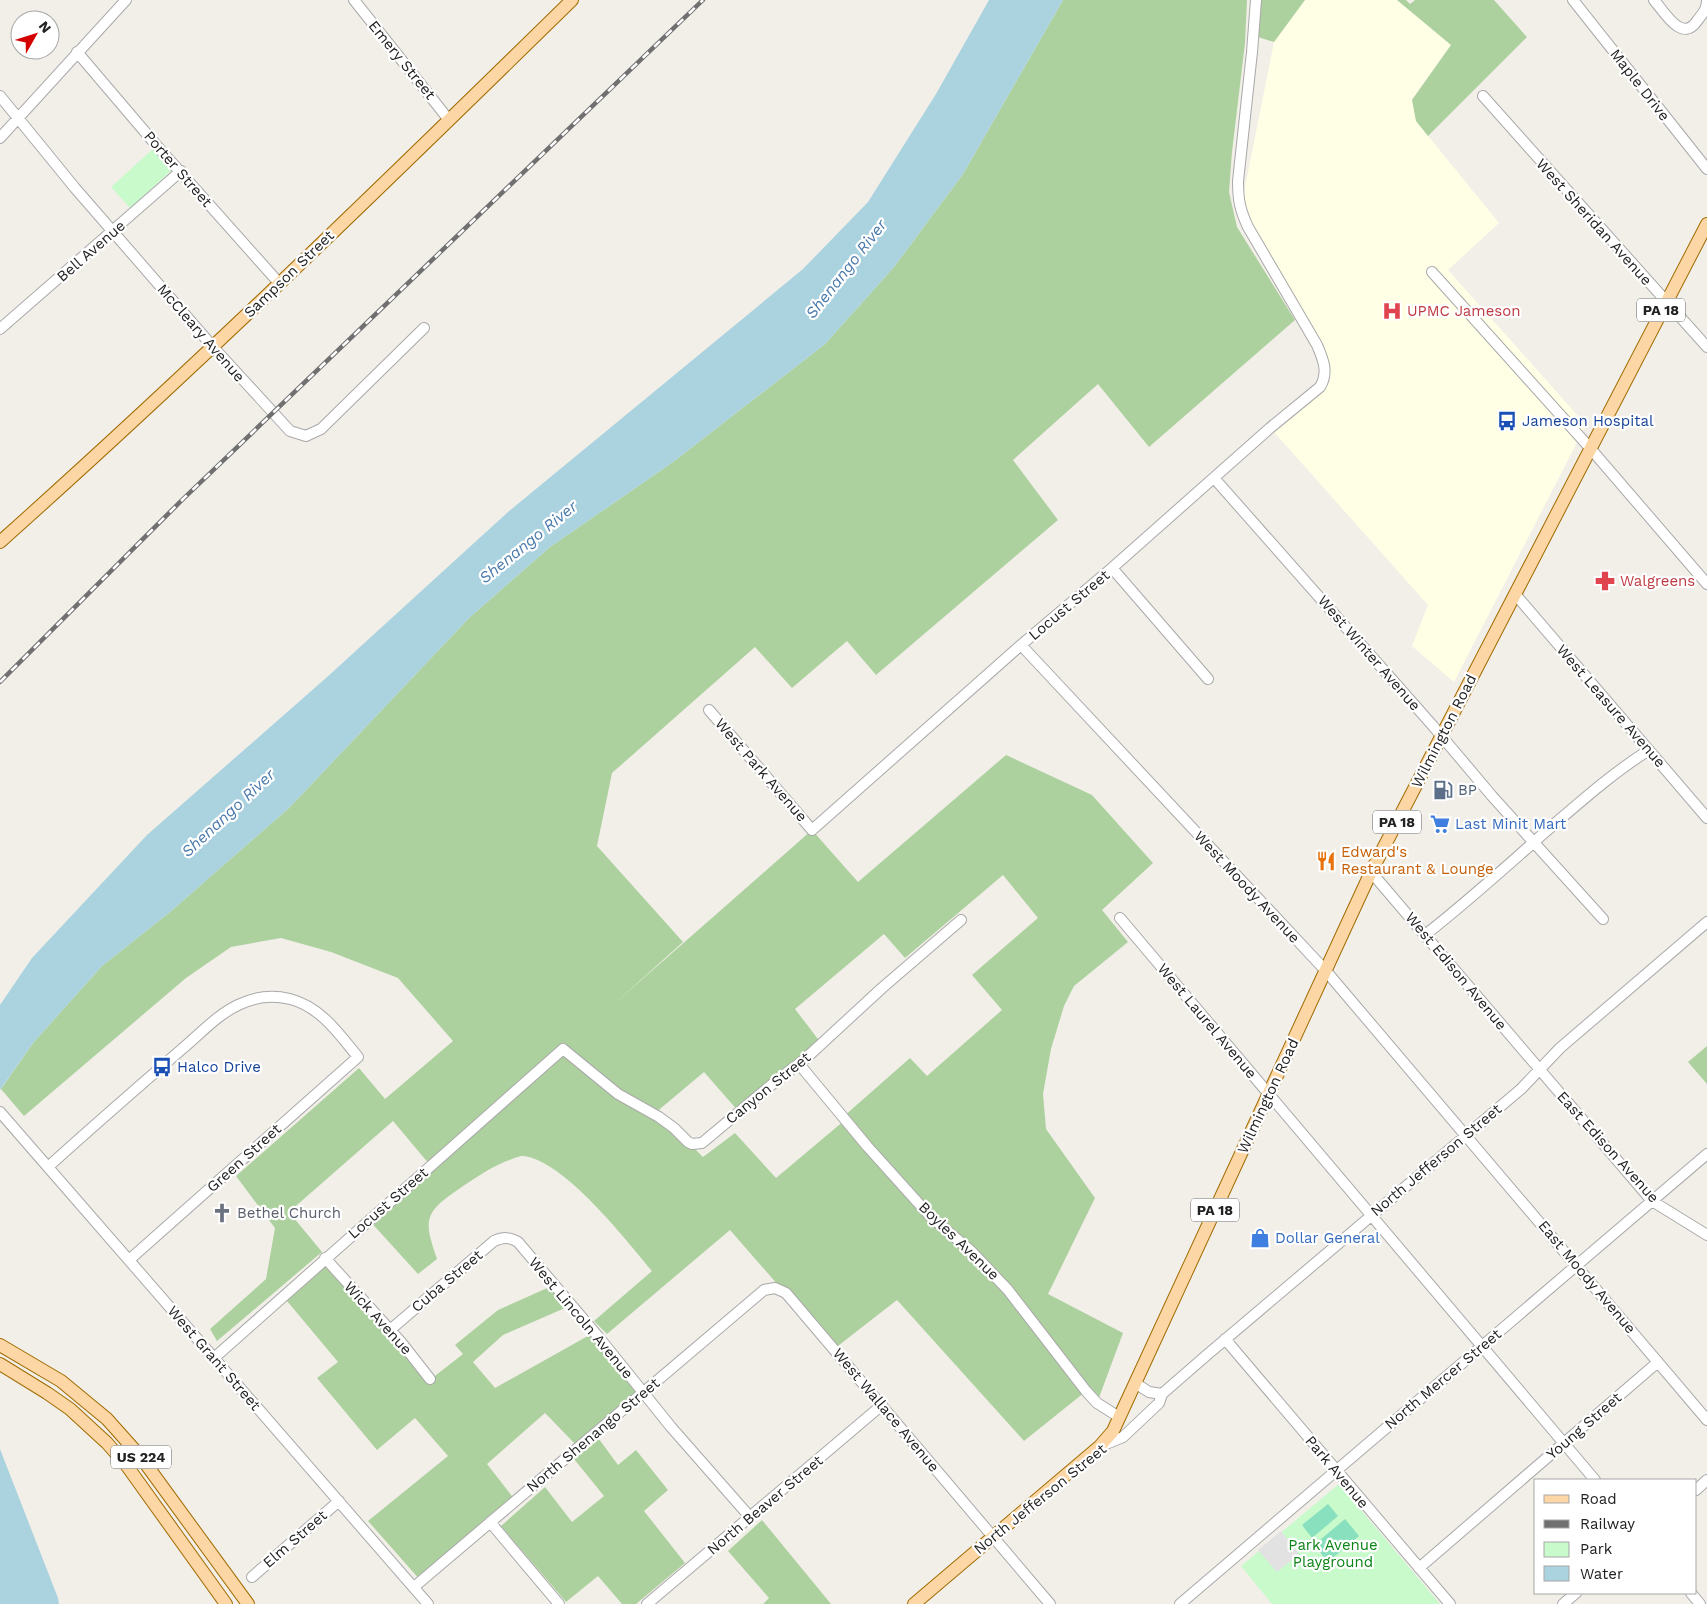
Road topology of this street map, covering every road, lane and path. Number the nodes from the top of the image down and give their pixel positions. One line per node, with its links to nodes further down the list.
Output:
1 (126, 0): 9 (street)
2 (354, 0): 13 (street, Emery Street)
3 (572, 0): 13 (main road, Sampson Street)
4 (1256, 0): 27 (street, Locust Street)
5 (1573, 0): 15 (street, Maple Drive)
6 (1654, 0): 8 (street)
7 (1707, 0): 8 (street)
8 (1704, 20)
9 (77, 52): 12 (street); 16 (street, Porter Street)
10 (0, 96): 12 (street, McCleary Avenue)
11 (1482, 96): 21 (street, West Sheridan Avenue)
12 (18, 118): 14 (street); 18 (street, McCleary Avenue)
13 (449, 120): 20 (main road, Sampson Street)
14 (0, 138)
15 (1707, 169)
16 (181, 172): 18 (street, Bell Avenue); 20 (street, Porter Street)
17 (1707, 224): 21 (main road, Wilmington Road / PA 18)
18 (113, 232): 23 (street, Bell Avenue); 24 (street, McCleary Avenue)
19 (1432, 272): 26 (street)
20 (280, 284): 24 (main road, Sampson Street)
21 (1666, 302): 25 (street, West Sheridan Avenue); 26 (main road, Wilmington Road / PA 18)
22 (424, 328): 24 (street, McCleary Avenue)
23 (0, 330)
24 (213, 347): 28 (main road, Sampson Street)
25 (1707, 347)
26 (1590, 448): 30 (street); 31 (main road, Wilmington Road / PA 18)
27 (1214, 478): 29 (street, Locust Street); 35 (street, West Winter Avenue)
28 (0, 542)
29 (1112, 568): 32 (street, Locust Street); 33 (street)
30 (1707, 584)
31 (1515, 594): 35 (main road, Wilmington Road / PA 18); 36 (street, West Leasure Avenue)
32 (1021, 646): 38 (street, Locust Street); 46 (street, West Moody Avenue)
33 (1208, 679)
34 (709, 710): 38 (street, West Park Avenue)
35 (1442, 736): 39 (street, West Winter Avenue); 40 (main road, Wilmington Road / PA 18)
36 (1648, 750): 37 (street, West Leasure Avenue); 39 (street)
37 (1707, 818)
38 (812, 830)
39 (1534, 842): 42 (street, West Winter Avenue); 45 (street)
40 (1371, 872): 45 (street, West Edison Avenue); 46 (main road, Wilmington Road / PA 18)
41 (1120, 918): 50 (street, West Laurel Avenue)
42 (1603, 919)
43 (961, 920): 48 (street, Canyon Street)
44 (1707, 922): 49 (street, North Jefferson Street)
45 (1426, 935): 49 (street, West Edison Avenue)
46 (1326, 971): 50 (main road, Wilmington Road / PA 18); 52 (street, West Moody Avenue)
47 (563, 1049): 48 (street, Canyon Street); 59 (street, Locust Street)
48 (798, 1064): 75 (street, Boyles Avenue)
49 (1540, 1069): 52 (street, North Jefferson Street); 55 (street, East Edison Avenue)
50 (1269, 1094): 56 (street, West Laurel Avenue); 71 (main road, Wilmington Road / PA 18)
51 (3, 1115): 54 (street, West Grant Street)
52 (1466, 1135): 56 (street, North Jefferson Street); 61 (street, East Moody Avenue)
53 (1707, 1154): 55 (street, North Mercer Street)
54 (48, 1167): 60 (street, West Grant Street); 60 (street, Green Street)
55 (1652, 1201): 57 (street, East Edison Avenue); 61 (street, North Mercer Street)
56 (1371, 1216): 64 (street, North Jefferson Street); 66 (street, West Laurel Avenue)
57 (1707, 1235)
58 (506, 1238): 63 (street, Cuba Street); 72 (street, West Lincoln Avenue)
59 (325, 1258): 63 (street, Wick Avenue); 67 (street, Locust Street)
60 (129, 1260): 67 (street, West Grant Street)
61 (1576, 1266): 66 (street, North Mercer Street); 68 (street, East Moody Avenue)
62 (775, 1288): 72 (street, North Shenango Street); 74 (street, West Wallace Avenue)
63 (390, 1330): 70 (street, Wick Avenue)
64 (1225, 1339): 73 (street, North Jefferson Street); 79 (street, Park Avenue)
65 (0, 1346): 93 (main road, US 224)
66 (1481, 1347): 77 (street, West Laurel Avenue); 79 (street, North Mercer Street)
67 (214, 1358): 83 (street, West Grant Street)
68 (1658, 1362): 76 (street, East Moody Avenue); 77 (street, Young Street)
69 (3, 1366): 92 (main road, US 224)
70 (430, 1379)
71 (1135, 1383): 73 (street); 75 (main road, PA 18)
72 (644, 1393): 84 (street, West Lincoln Avenue); 85 (street, North Shenango Street)
73 (1162, 1394): 78 (street, North Jefferson Street)
74 (882, 1406): 84 (street, North Beaver Street); 86 (street, West Wallace Avenue)
75 (1119, 1417): 78 (main road, PA 18)
76 (1707, 1420)
77 (1563, 1444): 80 (street, West Laurel Avenue); 87 (street, Young Street)
78 (1100, 1446): 86 (main road, North Jefferson Street / PA 18)
79 (1336, 1471): 87 (street, Park Avenue); 99 (street, North Mercer Street)
80 (1594, 1479)
81 (1707, 1480): 82 (street)
82 (1697, 1489)
83 (339, 1501): 88 (street, Elm Street); 89 (street, West Grant Street)
84 (750, 1517): 96 (street, North Beaver Street)
85 (490, 1522): 89 (street, North Shenango Street); 95 (street)
86 (993, 1537): 97 (main road, North Jefferson Street / PA 18); 98 (street, West Wallace Avenue)
87 (1419, 1568): 100 (street, Park Avenue)
88 (252, 1577)
89 (414, 1587): 94 (street, West Grant Street)
90 (1575, 1594): 101 (street)
91 (1692, 1594): 102 (street)
92 (226, 1604)
93 (248, 1604)
94 (428, 1604)
95 (559, 1604)
96 (648, 1604)
97 (914, 1604)
98 (1050, 1604)
99 (1180, 1604)
100 (1450, 1604)
101 (1563, 1604)
102 (1700, 1604)

